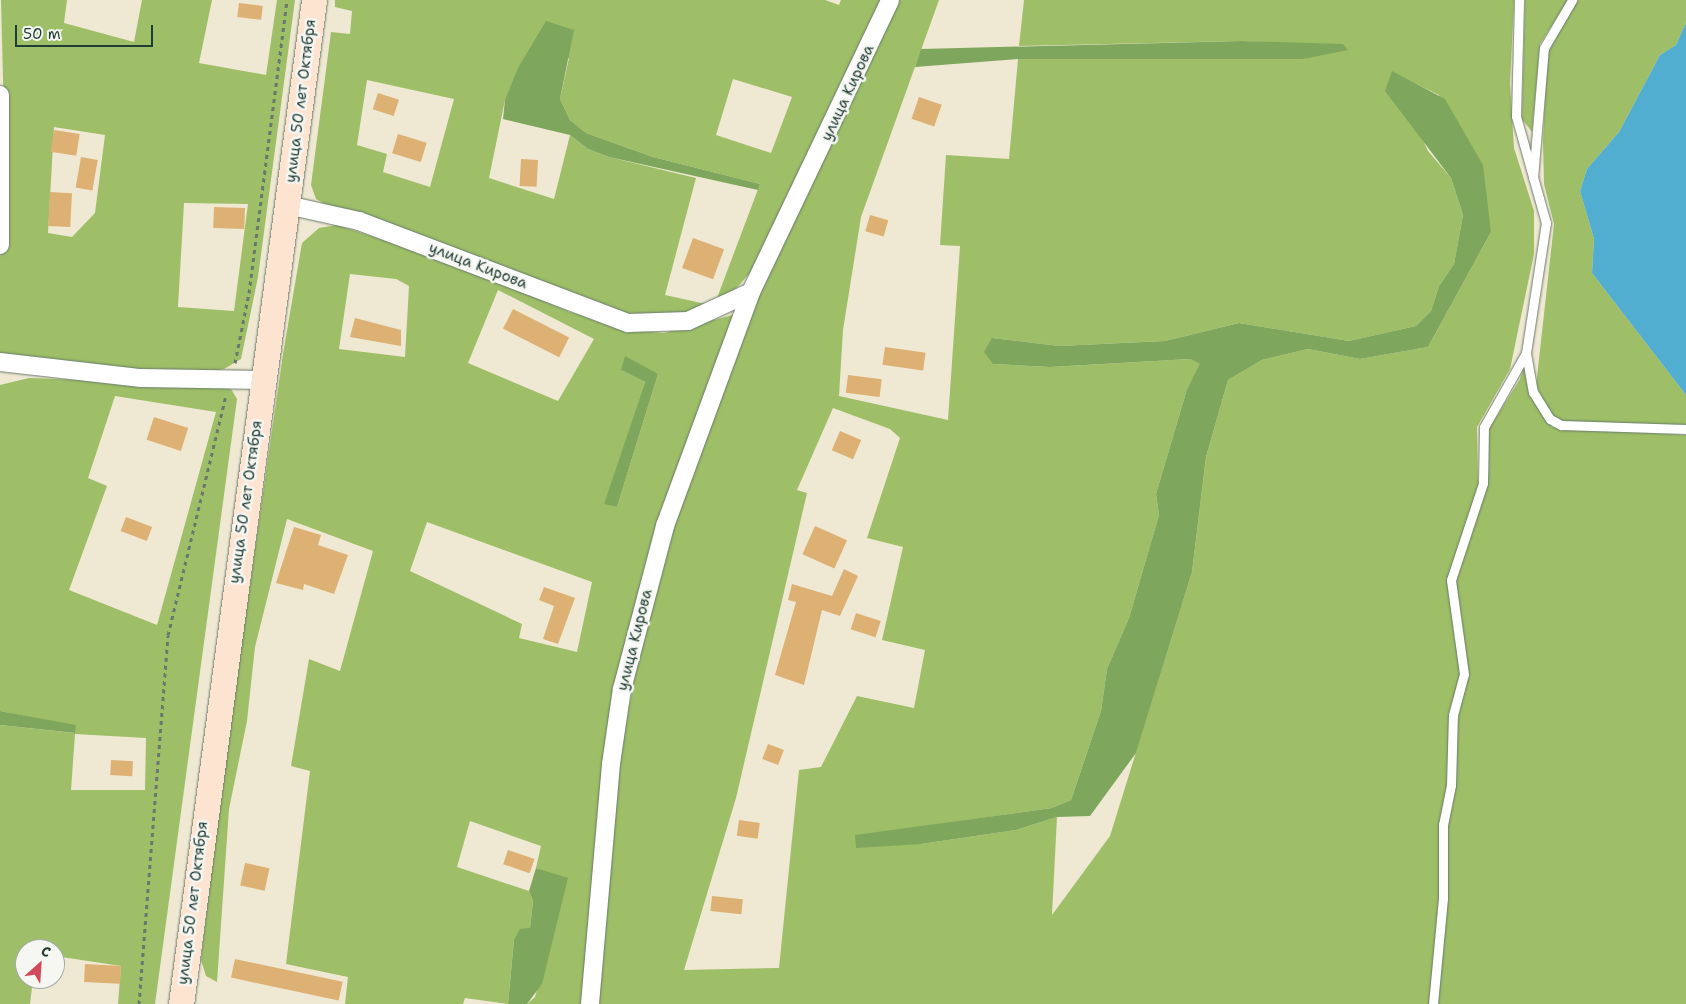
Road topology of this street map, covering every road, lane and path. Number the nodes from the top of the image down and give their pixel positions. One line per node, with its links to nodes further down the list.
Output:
1 (287, 0): 13 (path)
2 (314, 0): 8 (main road, улица 50 лет Октября)
3 (890, 0): 10 (street, улица Кирова)
4 (1519, 0): 7 (lane)
5 (1572, 0): 7 (lane)
6 (0, 95): 9 (street)
7 (1532, 185): 11 (lane)
8 (287, 205): 10 (street, улица Кирова); 14 (main road, улица 50 лет Октября)
9 (0, 245)
10 (751, 292): 18 (street, улица Кирова)
11 (1526, 354): 15 (lane); 19 (lane)
12 (0, 362): 13 (street)
13 (230, 379): 14 (street); 16 (path)
14 (262, 380): 17 (main road, улица 50 лет Октября)
15 (1686, 429)
16 (139, 1004)
17 (181, 1004)
18 (590, 1004)
19 (1433, 1004)

